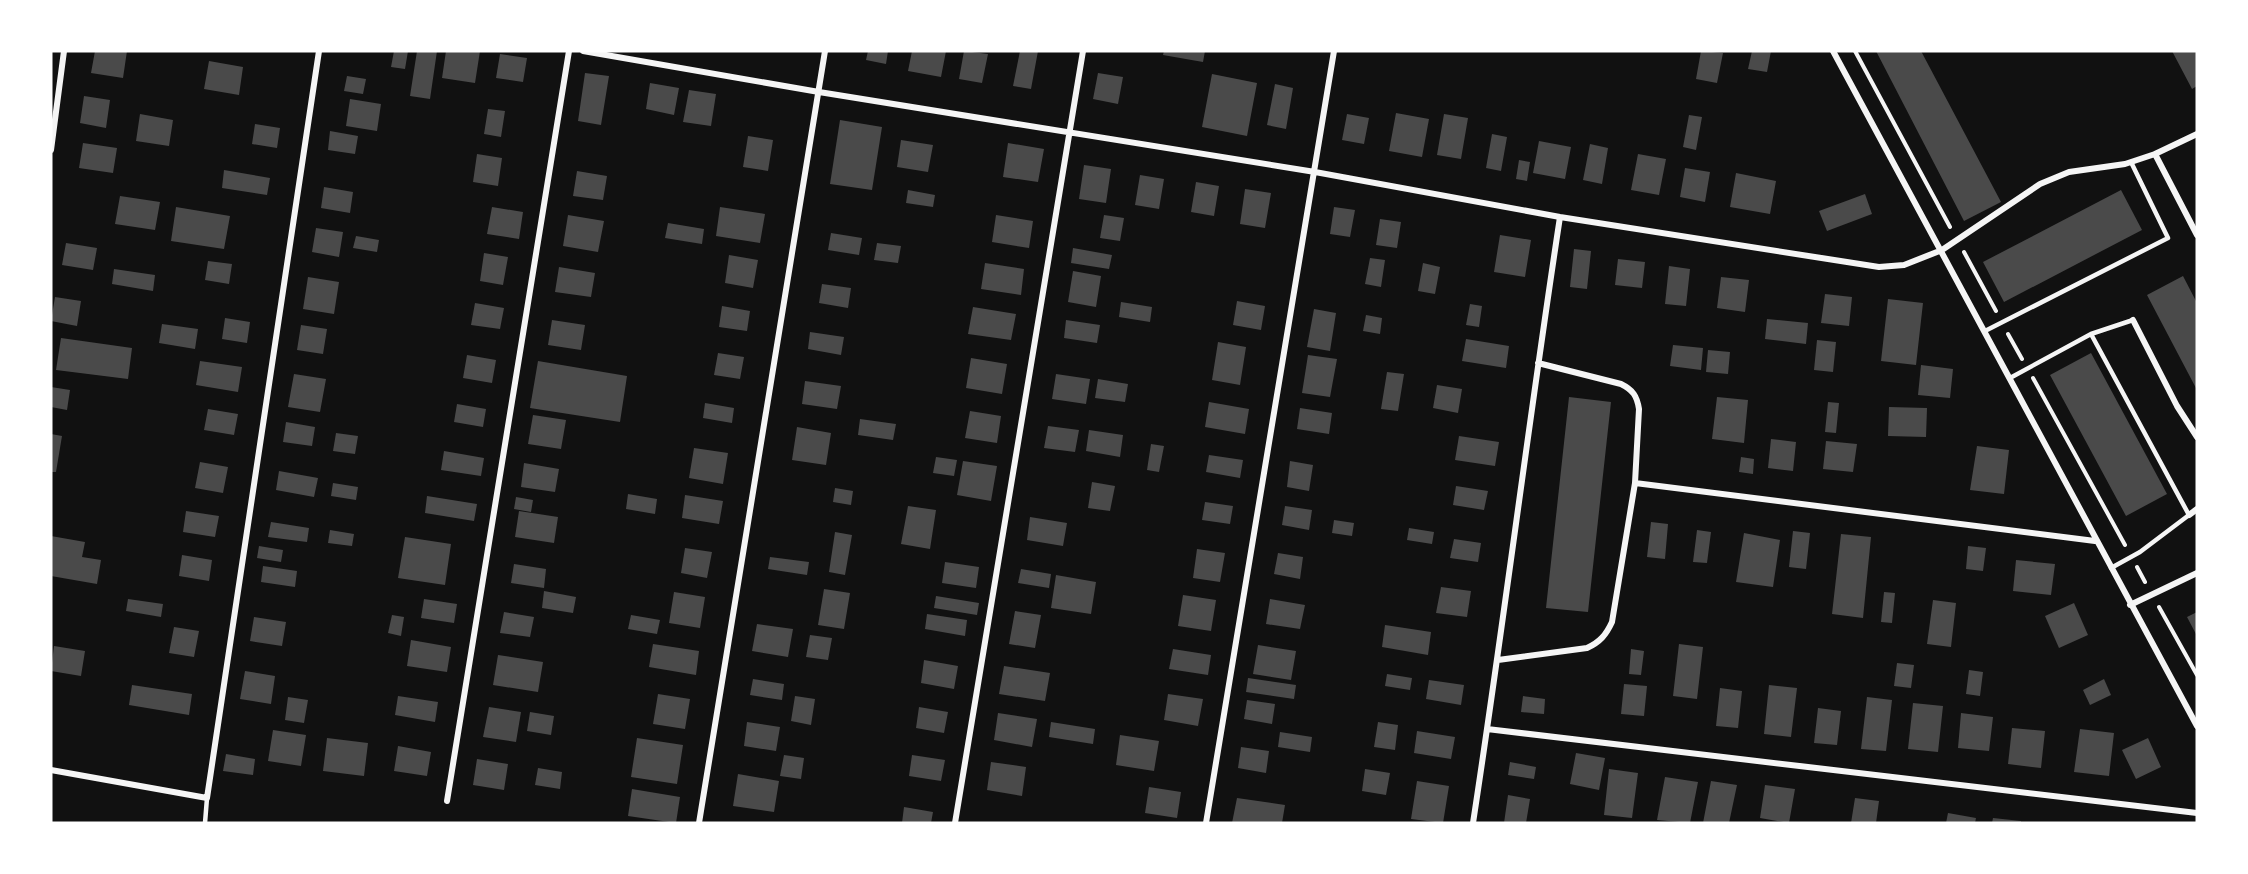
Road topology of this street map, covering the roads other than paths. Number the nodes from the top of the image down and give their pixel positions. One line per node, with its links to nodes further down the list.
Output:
1 (64, 51): 12 (street)
2 (319, 51): 36 (street)
3 (569, 51): 37 (street)
4 (583, 51): 9 (street)
5 (825, 51): 9 (street)
6 (1083, 51): 10 (street)
7 (1334, 51): 15 (street)
8 (1833, 51): 18 (street)
9 (819, 92): 10 (street); 40 (street)
10 (1070, 132): 15 (street); 41 (street)
11 (2197, 134): 13 (street)
12 (51, 150)
13 (2155, 154): 14 (street); 17 (street)
14 (2131, 162): 18 (street); 20 (lane)
15 (1315, 172): 16 (street); 42 (street)
16 (1560, 217): 18 (street); 22 (street)
17 (2197, 235)
18 (1942, 250): 20 (street)
19 (2133, 320): 21 (lane); 24 (street)
20 (1985, 332): 23 (street)
21 (2091, 334): 23 (lane); 27 (lane)
22 (1538, 363): 25 (street); 32 (street)
23 (2010, 378): 28 (street)
24 (2197, 437)
25 (1635, 483): 28 (street); 32 (street)
26 (2197, 509): 27 (street)
27 (2189, 515): 29 (lane)
28 (2096, 541): 29 (street)
29 (2110, 568): 31 (street)
30 (2197, 573): 31 (street)
31 (2130, 605): 33 (street)
32 (1498, 660): 34 (street)
33 (2197, 726)
34 (1487, 729): 38 (street); 43 (street)
35 (51, 770): 36 (street)
36 (207, 798): 39 (lane)
37 (447, 801)
38 (2197, 813)
39 (205, 823)
40 (699, 823)
41 (955, 823)
42 (1206, 823)
43 (1473, 823)

